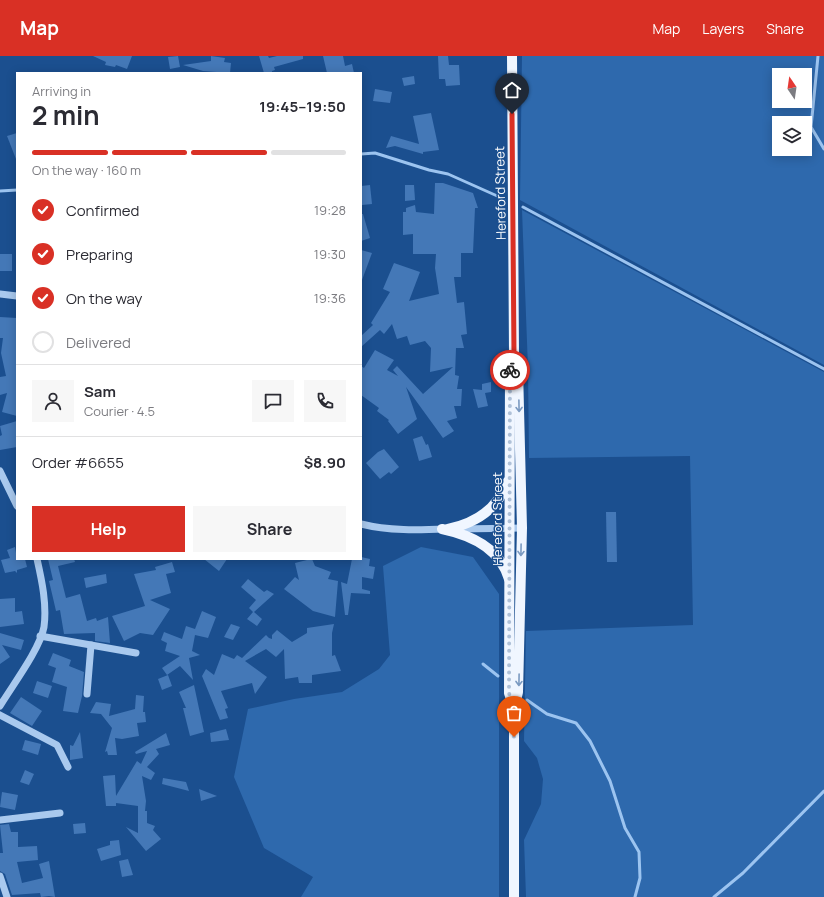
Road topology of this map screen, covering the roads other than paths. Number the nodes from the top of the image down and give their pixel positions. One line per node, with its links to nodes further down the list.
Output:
1 (512, 56): 4 (main road, Hereford Street)
2 (0, 294): 3 (street)
3 (16, 296)
4 (514, 354): 6 (main road, Hereford Street); 10 (main road, Hereford Street, one-way to 10)
5 (0, 471): 7 (street)
6 (510, 475): 9 (main road, Hereford Street); 11 (main road)
7 (16, 504)
8 (362, 524): 11 (street)
9 (510, 528): 10 (street); 11 (street); 13 (main road, Hereford Street)
10 (522, 528): 19 (main road, Hereford Street, one-way to 19)
11 (445, 530): 13 (main road)
12 (37, 560): 14 (street)
13 (511, 587): 19 (main road, Hereford Street)
14 (40, 636): 15 (street); 18 (street)
15 (91, 645): 16 (street); 17 (street)
16 (136, 653)
17 (87, 694)
18 (0, 706)
19 (514, 709): 26 (main road, Hereford Street)
20 (0, 715): 21 (street)
21 (68, 767)
22 (60, 813): 23 (street)
23 (0, 820)
24 (0, 876): 25 (street)
25 (7, 897)
26 (514, 897)

